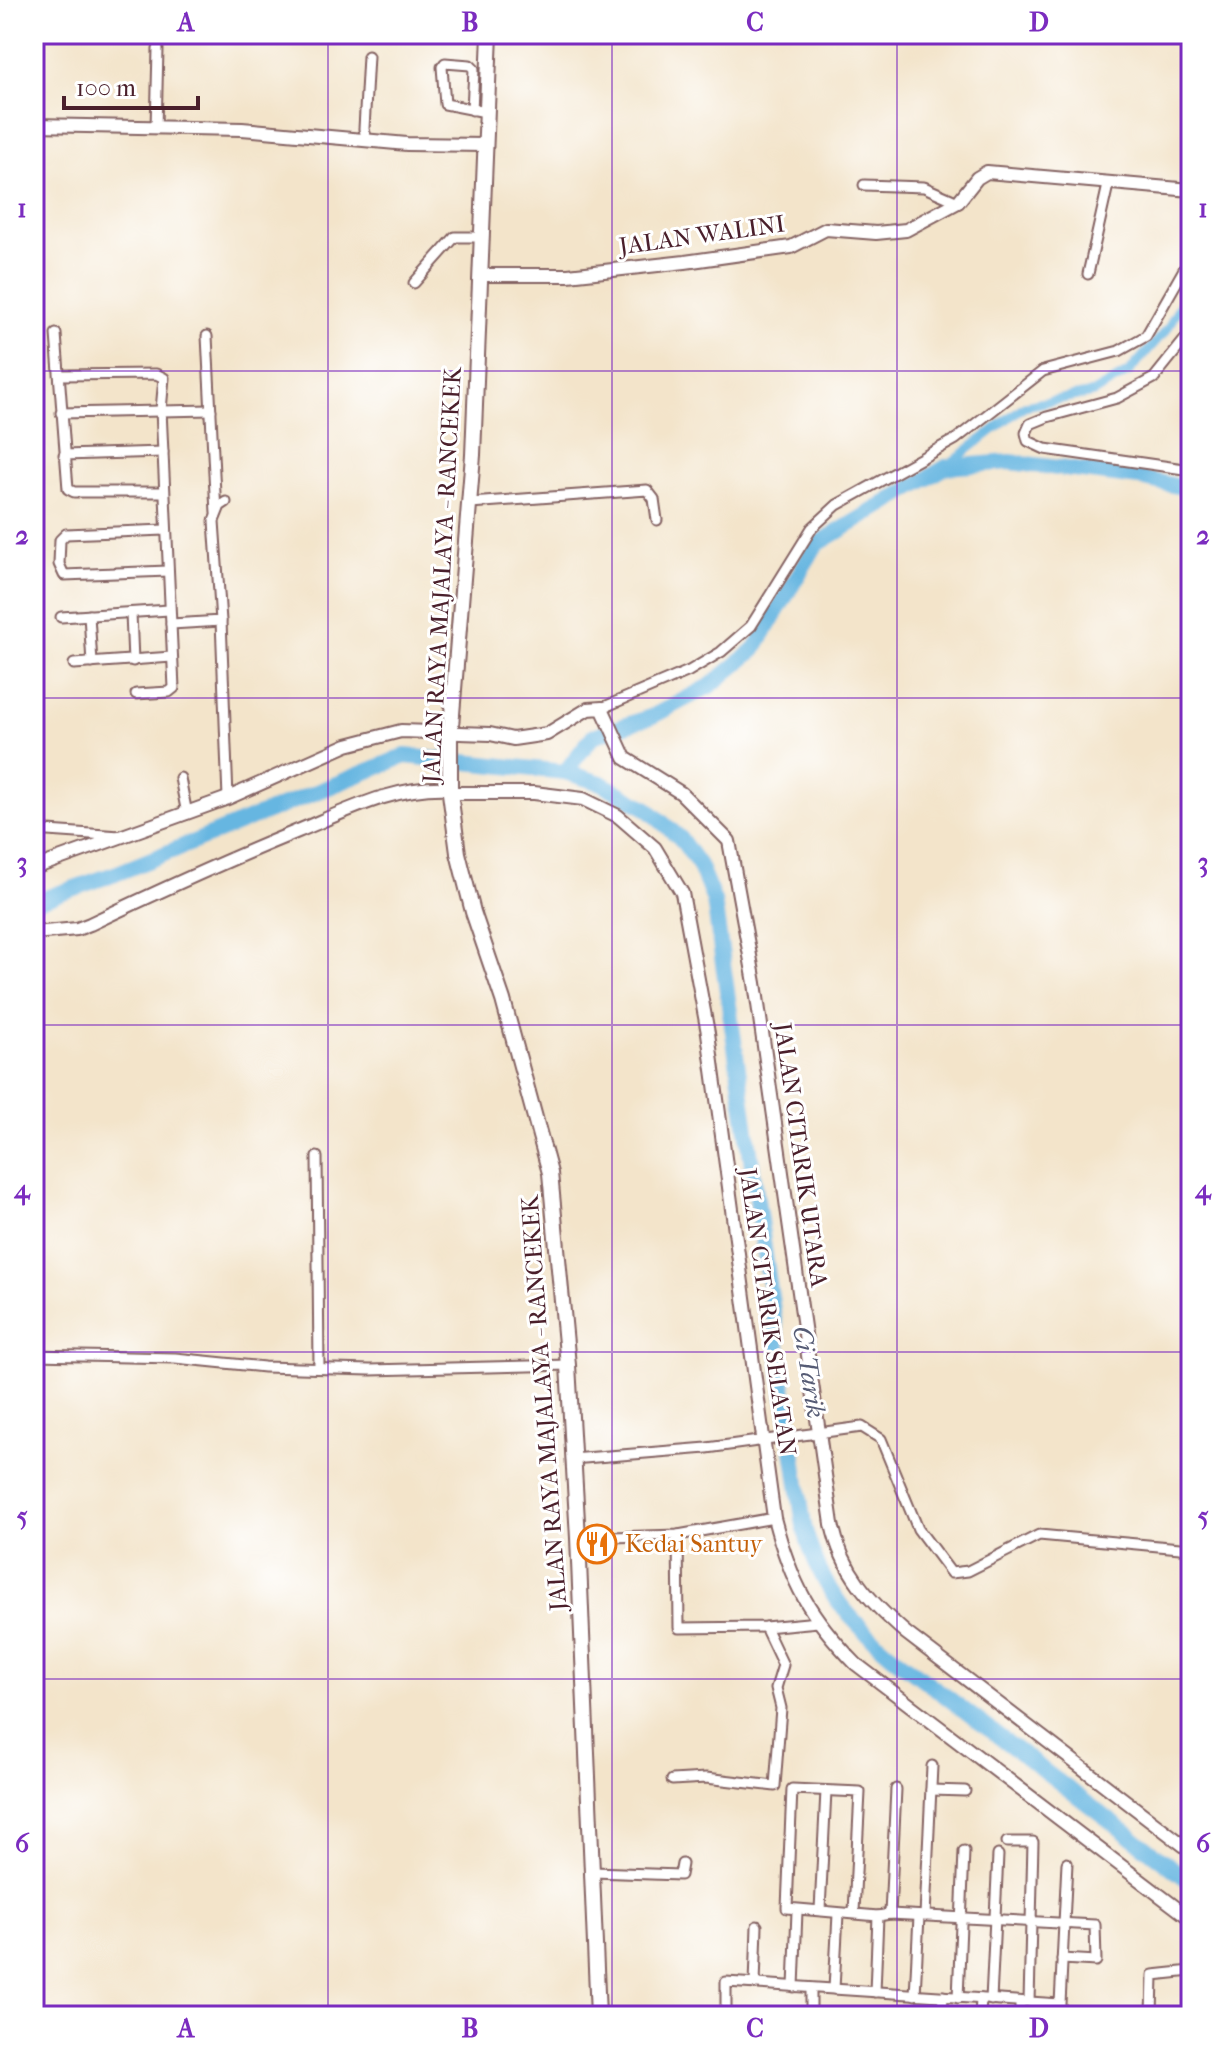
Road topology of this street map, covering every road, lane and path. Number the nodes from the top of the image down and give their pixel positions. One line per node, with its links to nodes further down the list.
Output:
1 (490, 34): 4 (main road, JALAN RAYA MAJALAYA - RANCEKEK)
2 (158, 49): 6 (street)
3 (368, 56): 7 (street)
4 (479, 111): 4 (street); 8 (main road, JALAN RAYA MAJALAYA - RANCEKEK)
5 (34, 125): 6 (street)
6 (156, 128): 7 (street)
7 (367, 141): 8 (street)
8 (485, 145): 13 (main road, JALAN RAYA MAJALAYA - RANCEKEK)
9 (864, 185): 12 (street)
10 (1108, 185): 11 (street, JALAN WALINI); 12 (street, JALAN WALINI); 15 (street)
11 (1191, 190)
12 (958, 202): 16 (street, JALAN WALINI)
13 (481, 237): 16 (main road, JALAN RAYA MAJALAYA - RANCEKEK); 17 (street)
14 (1191, 257): 46 (street)
15 (1088, 274)
16 (480, 275): 30 (main road, JALAN RAYA MAJALAYA - RANCEKEK)
17 (414, 283)
18 (1191, 332): 27 (street)
19 (56, 334): 21 (street)
20 (207, 336): 23 (street)
21 (60, 375): 22 (street); 24 (street)
22 (161, 410): 23 (street); 24 (street); 25 (street)
23 (211, 410): 31 (street)
24 (61, 413): 26 (street)
25 (163, 452): 26 (street); 28 (street)
26 (64, 455): 28 (street)
27 (1191, 470)
28 (164, 492): 33 (street)
29 (226, 502): 31 (street)
30 (470, 503): 32 (street); 47 (main road, JALAN RAYA MAJALAYA - RANCEKEK)
31 (216, 513): 39 (street)
32 (657, 520)
33 (165, 530): 34 (street); 34 (street)
34 (168, 571): 35 (street)
35 (169, 610): 36 (street); 40 (street)
36 (131, 613): 37 (street); 42 (street)
37 (89, 615): 38 (street); 43 (street)
38 (61, 617)
39 (221, 621): 40 (street); 50 (street)
40 (171, 624): 41 (street)
41 (172, 657): 42 (street); 45 (street)
42 (133, 661): 43 (street)
43 (92, 663): 44 (street)
44 (74, 664)
45 (136, 694)
46 (604, 710): 47 (street); 60 (street, JALAN CITARIK UTARA)
47 (450, 736): 49 (main road, JALAN RAYA MAJALAYA - RANCEKEK); 50 (street)
48 (180, 778): 51 (street)
49 (450, 785): 55 (street, JALAN CITARIK SELATAN); 58 (main road, JALAN RAYA MAJALAYA - RANCEKEK); 61 (street, JALAN CITARIK SELATAN)
50 (228, 798): 51 (street)
51 (187, 814): 53 (street)
52 (34, 830): 53 (street)
53 (128, 837): 54 (street)
54 (34, 868)
55 (34, 933)
56 (317, 1157): 59 (street)
57 (34, 1355): 59 (street)
58 (568, 1365): 59 (street); 62 (main road, JALAN RAYA MAJALAYA - RANCEKEK)
59 (319, 1368)
60 (817, 1433): 61 (street); 66 (street); 77 (street, JALAN CITARIK UTARA)
61 (766, 1441): 62 (street); 63 (street, JALAN CITARIK SELATAN)
62 (572, 1459): 65 (main road, JALAN RAYA MAJALAYA - RANCEKEK)
63 (774, 1518): 64 (street); 67 (street, JALAN CITARIK SELATAN)
64 (678, 1535): 65 (street); 68 (street)
65 (578, 1538): 81 (main road, JALAN RAYA MAJALAYA - RANCEKEK)
66 (1191, 1549)
67 (818, 1622): 68 (street); 90 (street, JALAN CITARIK SELATAN)
68 (765, 1627): 70 (street)
69 (932, 1766): 72 (street)
70 (672, 1780)
71 (896, 1789): 86 (street)
72 (931, 1790): 74 (street); 88 (street)
73 (826, 1791): 82 (street); 83 (street); 84 (street)
74 (965, 1791)
75 (1007, 1842): 93 (street)
76 (964, 1851): 89 (street)
77 (1191, 1851)
78 (998, 1855): 91 (street)
79 (1067, 1863): 92 (street)
80 (682, 1864): 81 (street)
81 (593, 1872): 108 (main road, JALAN RAYA MAJALAYA - RANCEKEK)
82 (820, 1910): 83 (street); 85 (street)
83 (797, 1911): 98 (street)
84 (854, 1912): 85 (street); 87 (street)
85 (838, 1914): 100 (street)
86 (890, 1914): 87 (street); 88 (street)
87 (878, 1916): 101 (street)
88 (922, 1916): 89 (street); 102 (street)
89 (959, 1917): 91 (street); 104 (street)
90 (1191, 1919)
91 (995, 1920): 93 (street); 105 (street)
92 (1064, 1922): 93 (street); 95 (street); 95 (street)
93 (1030, 1923): 106 (street)
94 (757, 1926): 97 (street)
95 (1062, 1959): 106 (street)
96 (1191, 1971): 113 (street)
97 (755, 1984): 98 (street); 109 (street)
98 (794, 1987): 99 (street)
99 (811, 1988): 100 (street); 107 (street)
100 (834, 1989): 101 (street)
101 (875, 1992): 102 (street)
102 (915, 1995): 103 (street)
103 (943, 1996): 104 (street); 110 (street)
104 (958, 1998): 105 (street)
105 (986, 1999): 106 (street); 111 (street)
106 (1024, 2002): 112 (street)
107 (811, 2007)
108 (598, 2016)
109 (726, 2016)
110 (942, 2016)
111 (980, 2016)
112 (1020, 2016)
113 (1152, 2016)

